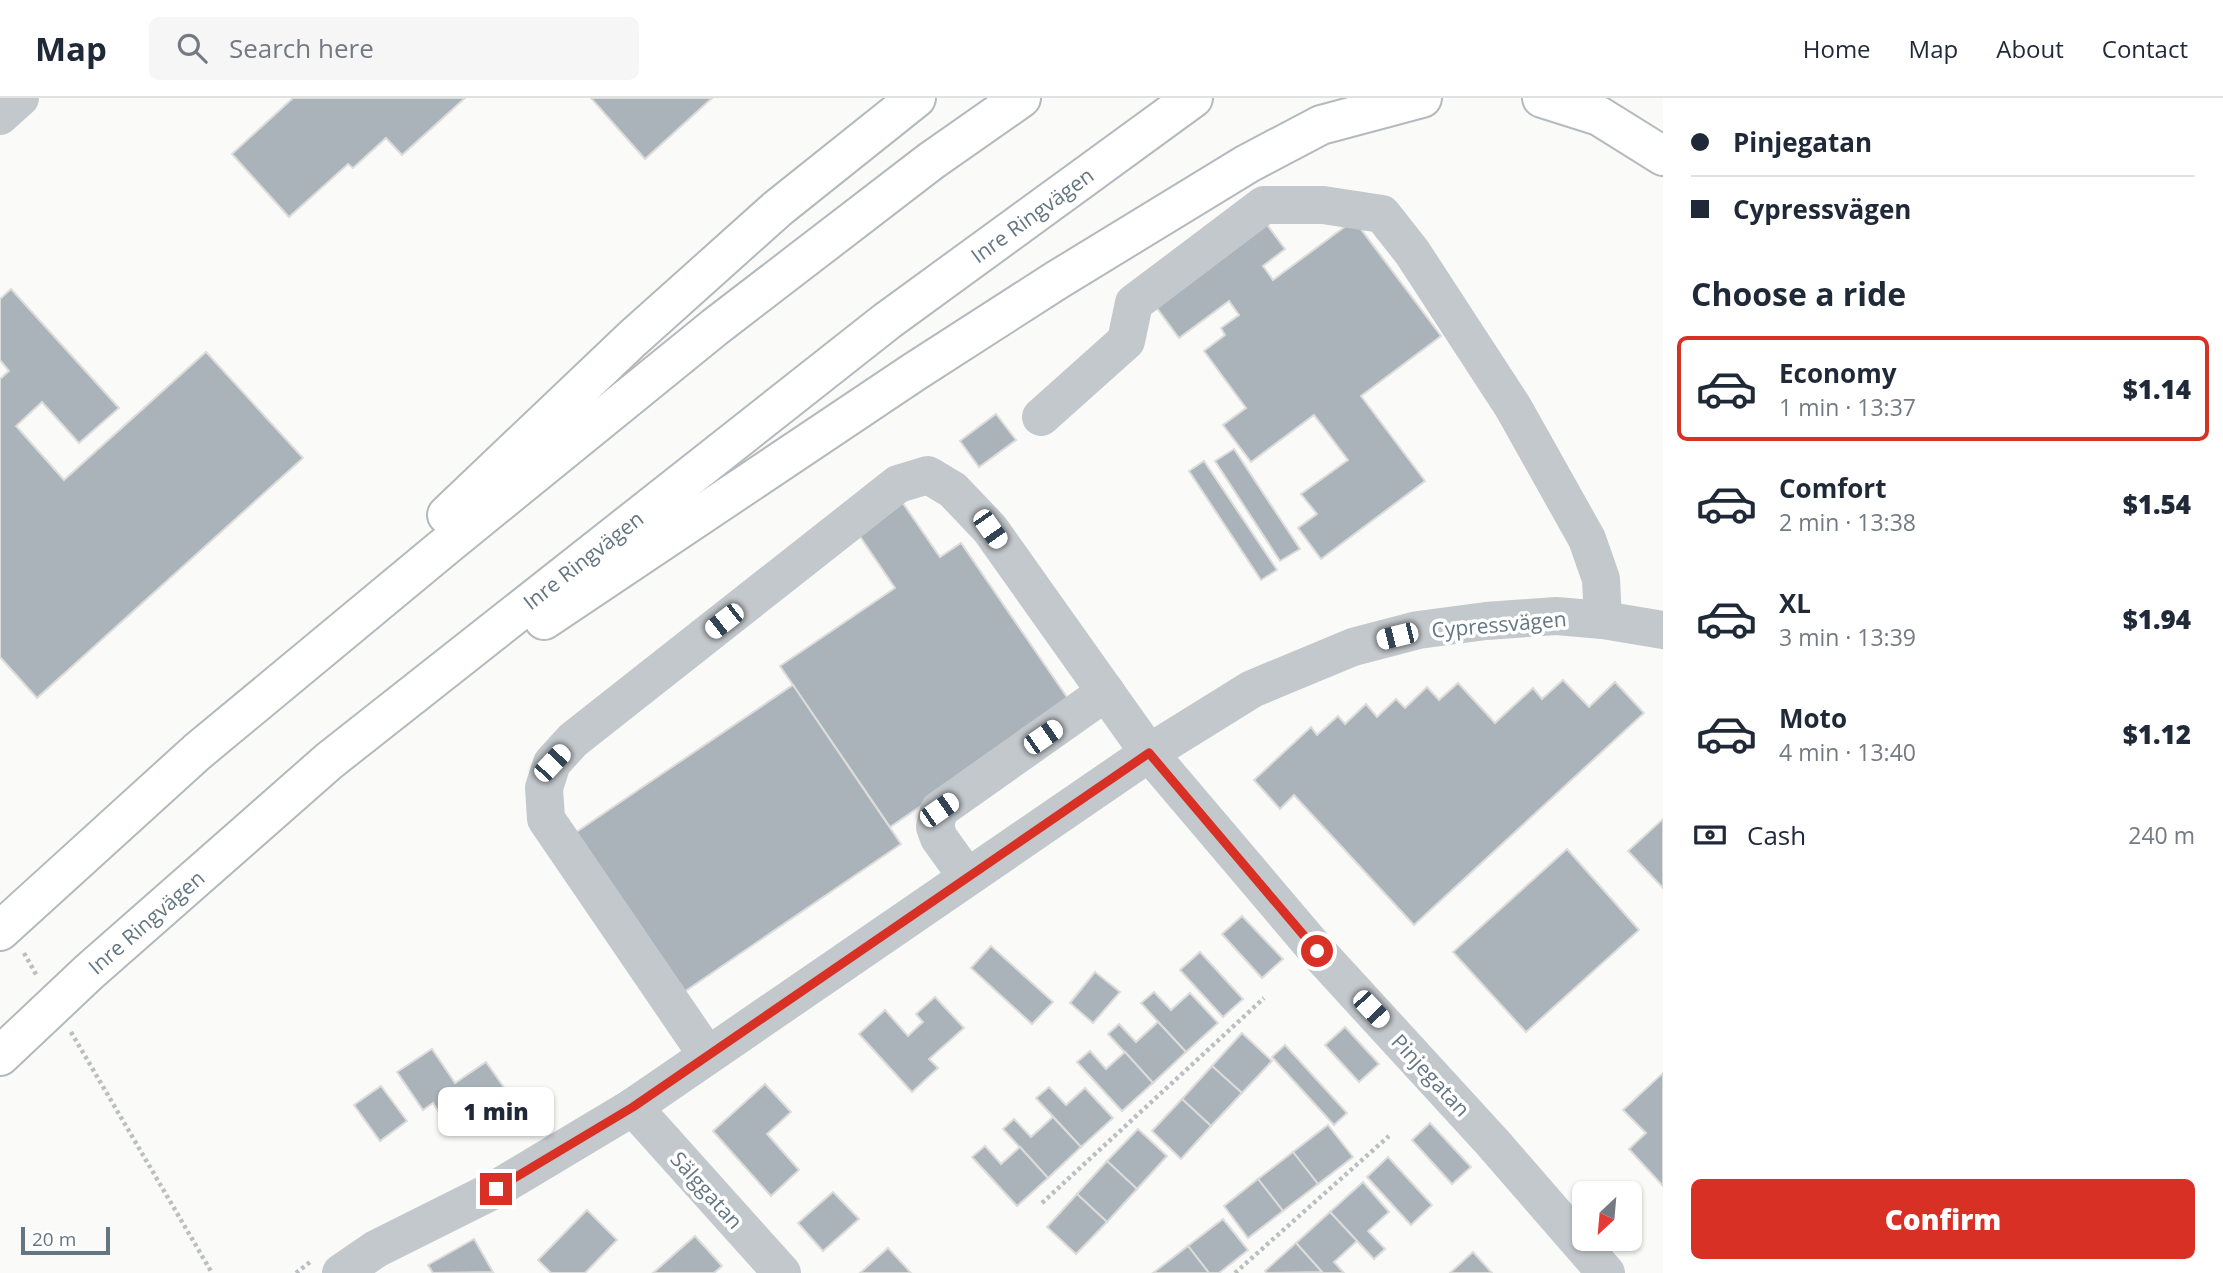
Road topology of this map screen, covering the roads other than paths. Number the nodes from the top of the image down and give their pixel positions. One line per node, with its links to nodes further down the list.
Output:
1 (20, 98): 8 (street)
2 (896, 98): 10 (main road)
3 (916, 98): 10 (main road)
4 (1021, 98): 15 (main road)
5 (1193, 98): 17 (main road, Inre Ringvägen)
6 (1422, 98): 17 (main road)
7 (1542, 98): 9 (main road)
8 (0, 116)
9 (1663, 156)
10 (827, 167): 15 (main road)
11 (1041, 417): 12 (street)
12 (1603, 620): 13 (street, Cypressvägen); 16 (street, Cypressvägen)
13 (1663, 630)
14 (1106, 692): 16 (street, Pinjegatan); 18 (street); 20 (street, Pinjegatan)
15 (197, 752): 19 (main road)
16 (1149, 753): 18 (street, Cypressvägen); 26 (street, Pinjegatan)
17 (328, 761): 21 (main road, Inre Ringvägen)
18 (967, 877): 20 (street, Cypressvägen)
19 (10, 939)
20 (707, 1055): 22 (street, Cypressvägen)
21 (0, 1056)
22 (633, 1107): 23 (street, Cypressvägen); 25 (street, Sälggatan)
23 (384, 1261): 24 (street, Cypressvägen)
24 (341, 1273)
25 (782, 1273)
26 (1606, 1273)

